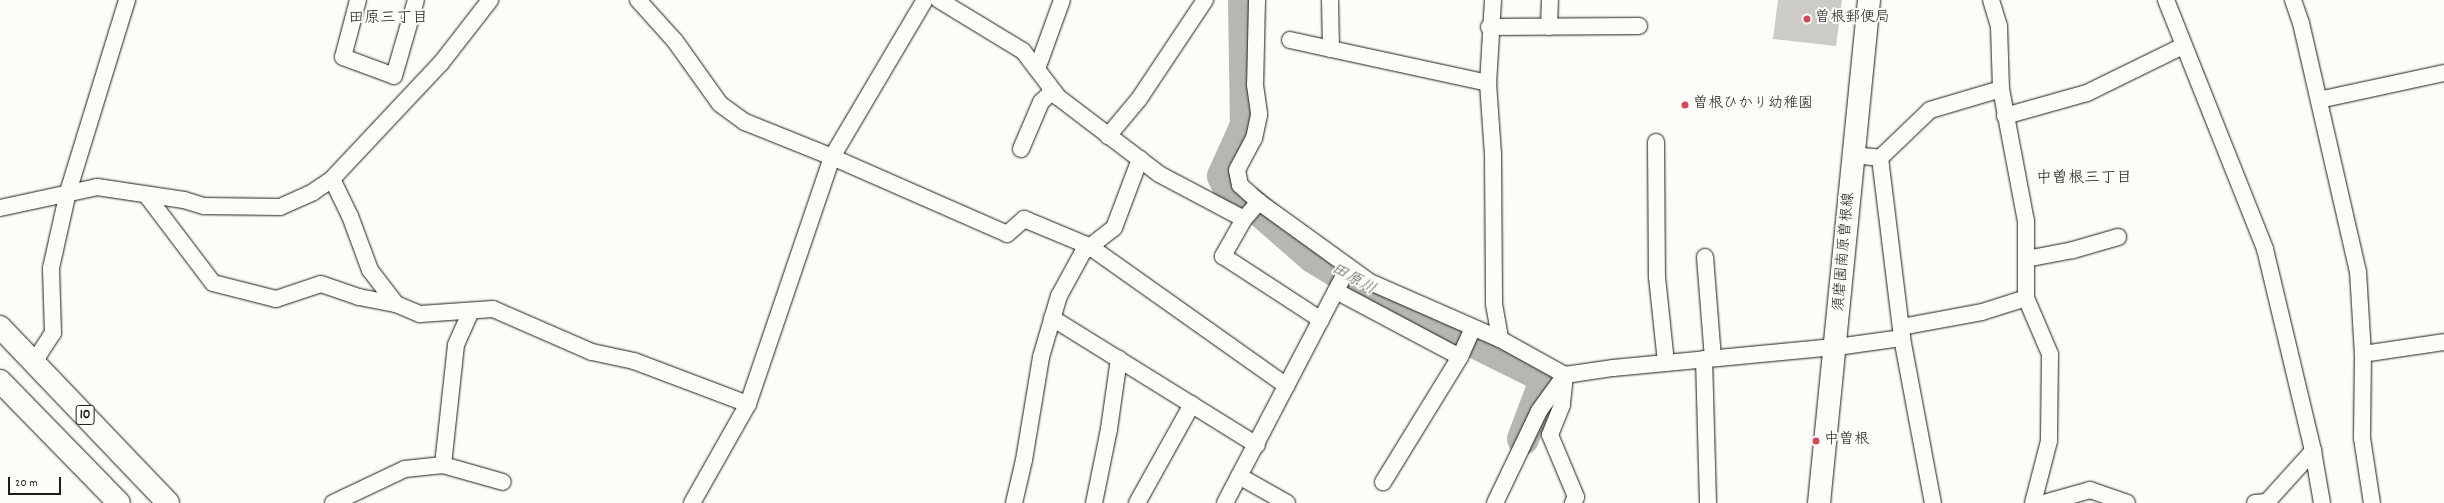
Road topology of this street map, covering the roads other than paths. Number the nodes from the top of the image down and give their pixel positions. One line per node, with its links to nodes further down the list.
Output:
1 (127, 0): 39 (street)
2 (358, 0): 3 (street)
3 (416, 0)
4 (490, 0): 38 (street)
5 (638, 0): 35 (street)
6 (925, 0): 35 (street)
7 (939, 0): 24 (street)
8 (1062, 0): 24 (street)
9 (1205, 0): 31 (street)
10 (1257, 0): 41 (street)
11 (1330, 0): 23 (street)
12 (1493, 0): 19 (street)
13 (1550, 0): 20 (street)
14 (1869, 0): 34 (main road, 須磨園南原曽根線)
15 (1991, 0): 27 (street)
16 (2166, 0): 22 (street)
17 (2293, 0): 29 (street)
18 (1639, 26): 20 (street)
19 (1489, 27): 20 (street); 26 (street)
20 (1549, 27)
21 (1290, 40): 23 (street)
22 (2183, 46): 30 (street); 73 (street)
23 (1331, 49): 26 (street)
24 (1037, 69): 28 (street)
25 (2444, 73): 29 (street)
26 (1488, 83): 58 (street)
27 (2001, 89): 30 (street); 36 (street)
28 (1053, 91): 31 (street); 33 (street)
29 (2319, 100): 61 (street)
30 (2005, 116): 47 (street)
31 (1108, 136): 37 (street)
32 (1656, 142): 66 (street)
33 (1021, 149)
34 (1853, 155): 36 (street); 60 (main road, 須磨園南原曽根線)
35 (832, 156): 45 (street); 70 (street)
36 (1880, 158): 57 (street)
37 (1140, 159): 43 (street); 45 (street)
38 (332, 179): 40 (street); 51 (street)
39 (68, 192): 40 (street); 42 (street); 65 (street)
40 (147, 196): 51 (street)
41 (1259, 202): 43 (street); 48 (street)
42 (0, 208)
43 (1244, 220): 54 (street)
44 (2118, 237): 47 (street)
45 (1089, 246): 53 (street); 69 (street)
46 (1705, 257): 64 (street)
47 (2026, 259): 50 (street)
48 (1348, 268): 49 (street); 56 (street)
49 (1336, 291): 54 (street); 62 (street)
50 (2026, 298): 57 (street); 92 (street)
51 (396, 304): 52 (street)
52 (471, 311): 70 (street); 74 (street)
53 (1052, 318): 63 (street); 82 (street)
54 (1321, 320): 69 (street)
55 (0, 327): 65 (main road, 10)
56 (1473, 328): 58 (street); 62 (street)
57 (1901, 332): 60 (street); 91 (street)
58 (1500, 339): 67 (street)
59 (2444, 342): 61 (street)
60 (1836, 347): 64 (street); 90 (main road, 須磨園南原曽根線)
61 (2363, 354): 97 (street)
62 (1460, 357): 77 (street)
63 (1119, 359): 71 (street); 83 (street)
64 (1709, 359): 66 (street); 89 (street)
65 (34, 362): 79 (main road, 10)
66 (1666, 363): 67 (street)
67 (1565, 375): 87 (street); 88 (street)
68 (0, 381): 78 (main road, 10)
69 (1287, 386): 72 (street)
70 (748, 404): 81 (street)
71 (1192, 404): 72 (street); 84 (street)
72 (1257, 445): 75 (street)
73 (2314, 451): 95 (street); 96 (street)
74 (443, 465): 76 (street); 80 (street)
75 (1239, 476): 85 (street); 86 (street)
76 (503, 482)
77 (1383, 482)
78 (119, 503)
79 (168, 503)
80 (333, 503)
81 (692, 503)
82 (1014, 503)
83 (1094, 503)
84 (1138, 503)
85 (1225, 503)
86 (1287, 503)
87 (1495, 503)
88 (1573, 503)
89 (1708, 503)
90 (1819, 503)
91 (1933, 503)
92 (2033, 503)
93 (2044, 503): 94 (street)
94 (2128, 503)
95 (2255, 503)
96 (2322, 503)
97 (2372, 503)

